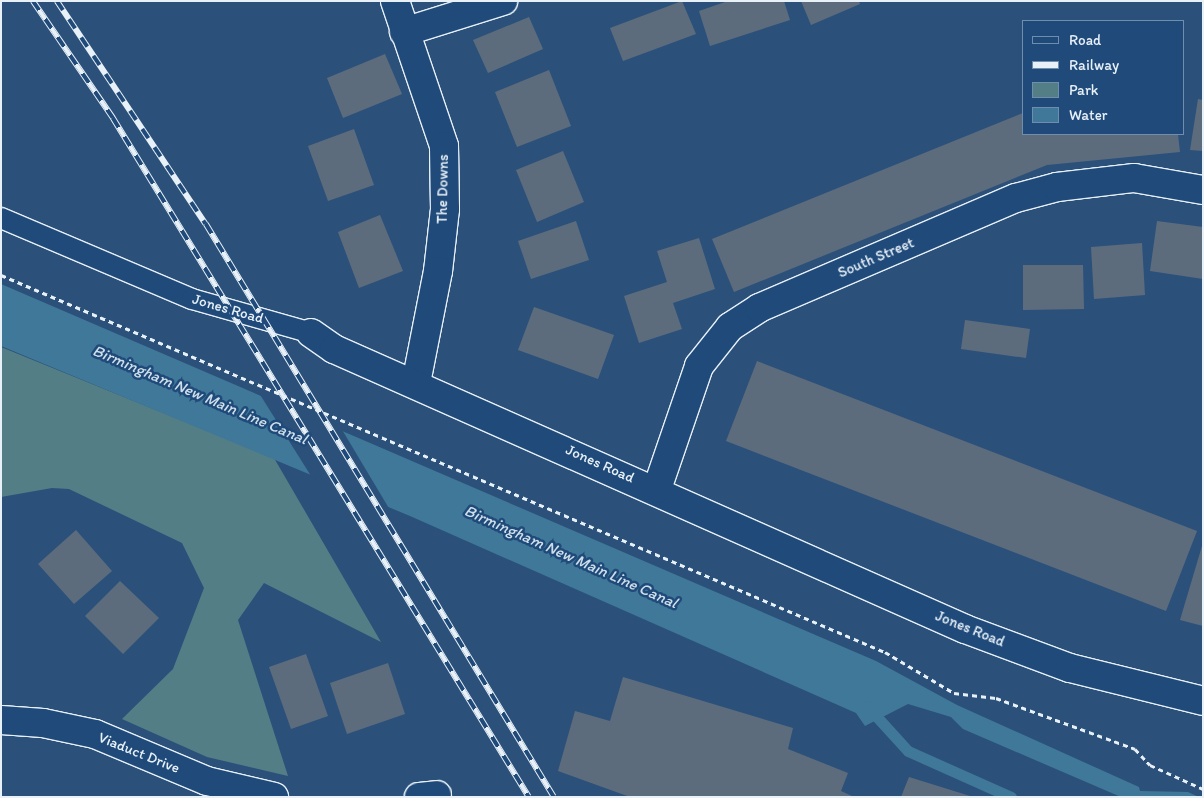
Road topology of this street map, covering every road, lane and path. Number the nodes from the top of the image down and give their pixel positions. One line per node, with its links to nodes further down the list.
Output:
1 (395, 1): 3 (street, The Downs)
2 (503, 1): 3 (street)
3 (404, 32): 8 (street, The Downs)
4 (1203, 190): 9 (street, South Street)
5 (1, 218): 7 (lane, Jones Road)
6 (1, 276): 12 (path)
7 (311, 332): 8 (street, Jones Road)
8 (416, 383): 9 (street, Jones Road)
9 (657, 490): 10 (street, Jones Road)
10 (1203, 701)
11 (1, 720): 13 (street, Viaduct Drive)
12 (1203, 788)
13 (274, 797)

